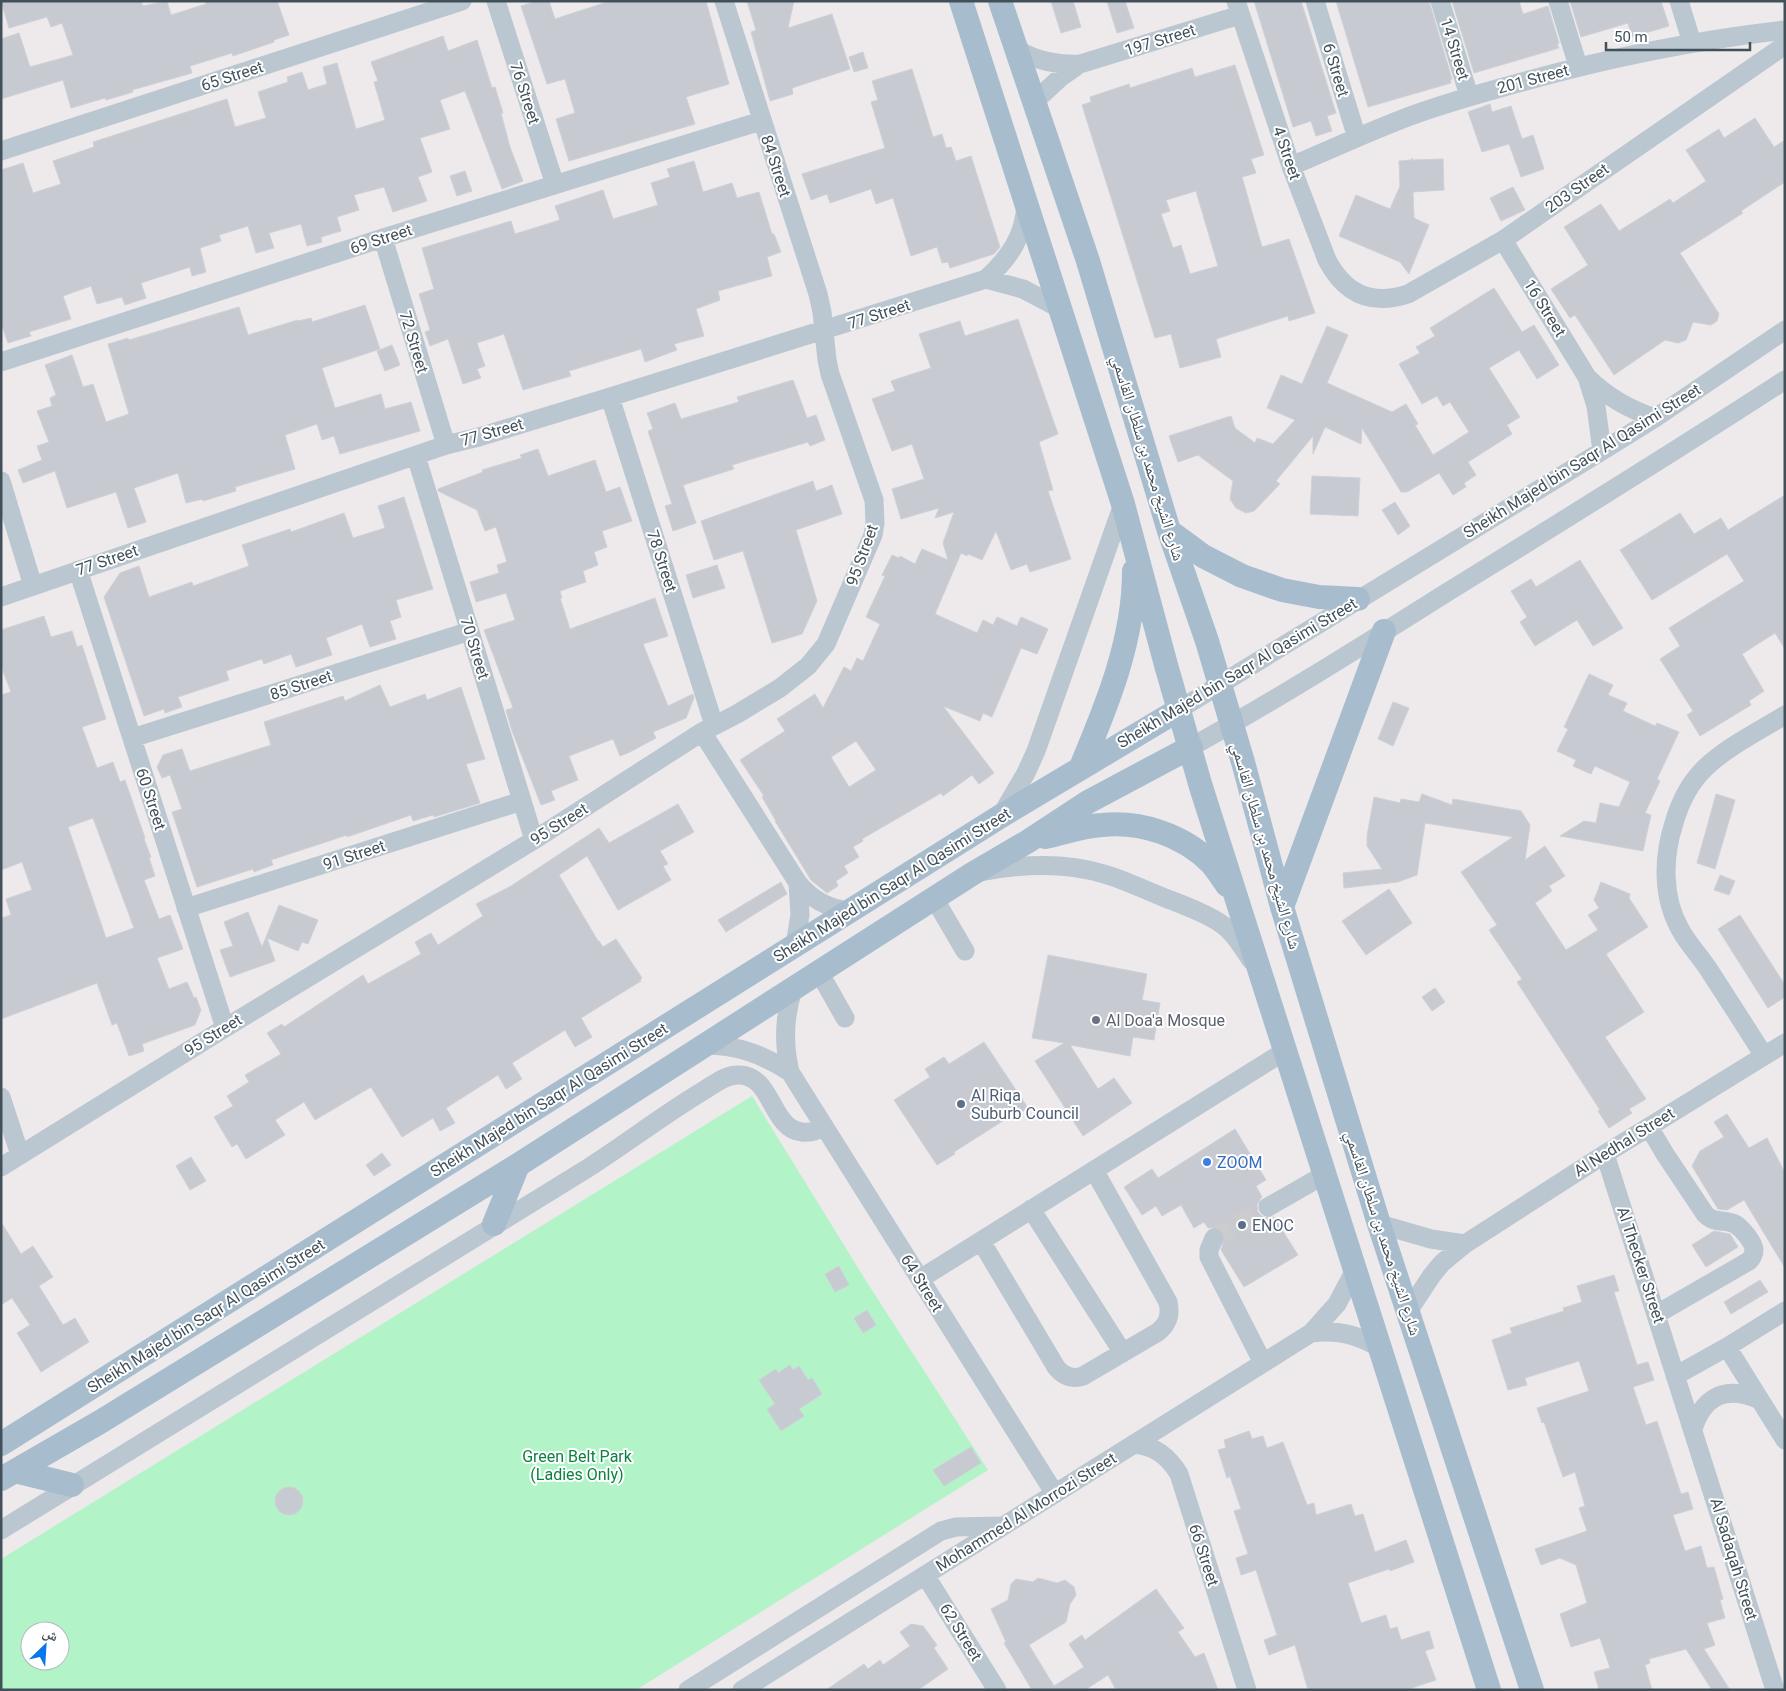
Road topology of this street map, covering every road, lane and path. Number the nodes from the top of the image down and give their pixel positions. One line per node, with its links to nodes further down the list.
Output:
1 (462, 1): 21 (street, 65 Street)
2 (496, 1): 23 (street, 76 Street)
3 (724, 1): 19 (street, 84 Street)
4 (961, 1): 24 (main road)
5 (1000, 1): 14 (main road, شارع الشيخ محمد بن سلطان القاسمي)
6 (1315, 1): 20 (street, 6 Street)
7 (1440, 1): 17 (street, 14 Street)
8 (1558, 1): 16 (street)
9 (1680, 1): 12 (street)
10 (1238, 8): 15 (street, 197 Street); 22 (street, 4 Street)
11 (1785, 30): 12 (street, 201 Street)
12 (1692, 43): 16 (street, 201 Street)
13 (1785, 45): 26 (street, 203 Street)
14 (1016, 49): 15 (street); 18 (main road, شارع الشيخ محمد بن سلطان القاسمي)
15 (1080, 64): 18 (street)
16 (1578, 66): 17 (street, 201 Street)
17 (1469, 96): 20 (street, 201 Street)
18 (1035, 101): 42 (main road, شارع الشيخ محمد بن سلطان القاسمي)
19 (761, 121): 23 (street, 69 Street); 31 (street, 84 Street)
20 (1357, 138): 22 (street, 201 Street)
21 (1, 151)
22 (1291, 166): 28 (street, 4 Street)
23 (555, 185): 25 (street, 69 Street)
24 (1026, 204): 27 (street, 77 Street); 29 (main road)
25 (383, 238): 32 (street, 69 Street); 37 (street, 72 Street)
26 (1503, 240): 28 (street, 203 Street); 33 (street, 16 Street)
27 (986, 280): 29 (street); 31 (street, 77 Street)
28 (1357, 293)
29 (1059, 308): 41 (main road)
30 (1785, 330): 36 (street, Sheikh Majed bin Saqr Al Qasimi Street)
31 (825, 331): 35 (street, 77 Street); 54 (street, 95 Street)
32 (1, 362)
33 (1587, 377): 36 (street, 16 Street); 38 (street, 16 Street)
34 (1785, 380): 48 (street, Sheikh Majed bin Saqr Al Qasimi Street)
35 (610, 397): 37 (street, 77 Street); 54 (street, 78 Street)
36 (1654, 418): 38 (street, Sheikh Majed bin Saqr Al Qasimi Street)
37 (446, 445): 39 (street, 77 Street)
38 (1602, 451): 47 (street, Sheikh Majed bin Saqr Al Qasimi Street)
39 (416, 456): 44 (street, 77 Street); 49 (street, 70 Street)
40 (1, 481): 45 (street)
41 (1123, 504): 43 (main road); 59 (street)
42 (1168, 531): 47 (main road); 50 (main road, شارع الشيخ محمد بن سلطان القاسمي)
43 (1134, 547): 51 (main road); 57 (main road)
44 (78, 570): 45 (street, 77 Street); 55 (street, 60 Street)
45 (33, 586): 46 (street, 77 Street)
46 (1, 597)
47 (1358, 599): 50 (street, Sheikh Majed bin Saqr Al Qasimi Street)
48 (1384, 631): 53 (street, Sheikh Majed bin Saqr Al Qasimi Street); 66 (main road)
49 (470, 632): 55 (street, 85 Street); 58 (street, 70 Street)
50 (1219, 686): 51 (street, Sheikh Majed bin Saqr Al Qasimi Street); 53 (main road, شارع الشيخ محمد بن سلطان القاسمي)
51 (1180, 709): 56 (main road); 57 (main road, Sheikh Majed bin Saqr Al Qasimi Street)
52 (1785, 715): 79 (street)
53 (1231, 725): 56 (street, Sheikh Majed bin Saqr Al Qasimi Street); 66 (main road, شارع الشيخ محمد بن سلطان القاسمي)
54 (708, 729): 60 (street, 95 Street); 63 (street, 78 Street)
55 (132, 738): 67 (street, 60 Street)
56 (1190, 747): 61 (main road, Sheikh Majed bin Saqr Al Qasimi Street); 64 (main road)
57 (1081, 767): 59 (main road, Sheikh Majed bin Saqr Al Qasimi Street)
58 (522, 802): 60 (street, 70 Street); 67 (street, 91 Street)
59 (1001, 816): 68 (main road, Sheikh Majed bin Saqr Al Qasimi Street)
60 (534, 840): 75 (street, 95 Street)
61 (1027, 842): 62 (main road, Sheikh Majed bin Saqr Al Qasimi Street); 64 (main road)
62 (972, 874): 65 (main road, Sheikh Majed bin Saqr Al Qasimi Street); 72 (street)
63 (798, 883): 68 (street); 69 (street)
64 (1236, 897): 72 (main road)
65 (934, 898): 70 (street); 71 (main road, Sheikh Majed bin Saqr Al Qasimi Street)
66 (1282, 907): 93 (main road, شارع الشيخ محمد بن سلطان القاسمي)
67 (186, 908): 75 (street, 60 Street)
68 (849, 912): 69 (main road, Sheikh Majed bin Saqr Al Qasimi Street)
69 (795, 945): 106 (main road, Sheikh Majed bin Saqr Al Qasimi Street)
70 (965, 951)
71 (819, 972): 73 (main road, Sheikh Majed bin Saqr Al Qasimi Street); 74 (street)
72 (1260, 972): 78 (main road)
73 (793, 989): 77 (main road, Sheikh Majed bin Saqr Al Qasimi Street); 80 (street, 64 Street)
74 (844, 1018)
75 (225, 1028): 85 (street, 95 Street)
76 (1785, 1043): 79 (street, Al Nedhal Street)
77 (704, 1045): 80 (street, 64 Street); 86 (main road, Sheikh Majed bin Saqr Al Qasimi Street)
78 (1285, 1051): 88 (street); 89 (main road)
79 (1764, 1056): 83 (street, Al Nedhal Street)
80 (790, 1072): 82 (street, 64 Street)
81 (1, 1098): 85 (street)
82 (823, 1126): 92 (street); 98 (street, 64 Street)
83 (1649, 1127): 84 (street, Al Nedhal Street); 101 (street)
84 (1605, 1154): 96 (street, Al Nedhal Street); 101 (street, Al Thecker Street)
85 (20, 1156): 87 (street, 95 Street)
86 (518, 1165): 92 (main road); 110 (main road, Sheikh Majed bin Saqr Al Qasimi Street)
87 (1, 1167)
88 (1094, 1170): 91 (street); 105 (street)
89 (1324, 1175): 90 (street); 97 (main road)
90 (1268, 1207)
91 (1031, 1209): 95 (street); 105 (street)
92 (494, 1224): 116 (street)
93 (1379, 1224): 96 (street); 100 (main road, شارع الشيخ محمد بن سلطان القاسمي)
94 (1214, 1238): 107 (street)
95 (981, 1240): 98 (street); 105 (street)
96 (1465, 1244): 100 (street, Al Nedhal Street)
97 (1355, 1270): 102 (street, Mohammed Al Morrozi Street); 104 (main road)
98 (920, 1279): 117 (street, 64 Street)
99 (1785, 1311): 103 (street)
100 (1407, 1313): 126 (main road, شارع الشيخ محمد بن سلطان القاسمي)
101 (1657, 1314): 108 (street, Al Thecker Street)
102 (1311, 1333): 104 (street, Mohammed Al Morrozi Street); 107 (street, Mohammed Al Morrozi Street)
103 (1727, 1347): 108 (street); 109 (street)
104 (1380, 1348): 125 (main road)
105 (1124, 1353)
106 (130, 1363): 110 (main road); 113 (main road, Sheikh Majed bin Saqr Al Qasimi Street)
107 (1262, 1363): 114 (street, Mohammed Al Morrozi Street)
108 (1675, 1376): 111 (street, Al Sadaqah Street)
109 (1760, 1400): 111 (street); 112 (street)
110 (100, 1422): 115 (main road, Sheikh Majed bin Saqr Al Qasimi Street)
111 (1693, 1429): 127 (street, Al Sadaqah Street)
112 (1785, 1440)
113 (1, 1444)
114 (1134, 1444): 117 (street, Mohammed Al Morrozi Street); 124 (street, 66 Street)
115 (8, 1475): 116 (main road)
116 (72, 1485): 119 (street)
117 (1055, 1494): 118 (street, Mohammed Al Morrozi Street)
118 (1003, 1526): 120 (street, Mohammed Al Morrozi Street); 121 (street)
119 (1, 1530)
120 (925, 1574): 122 (street, Mohammed Al Morrozi Street); 123 (street, 62 Street)
121 (688, 1690)
122 (742, 1690)
123 (997, 1690)
124 (1247, 1690)
125 (1489, 1690)
126 (1532, 1690)
127 (1775, 1690)

